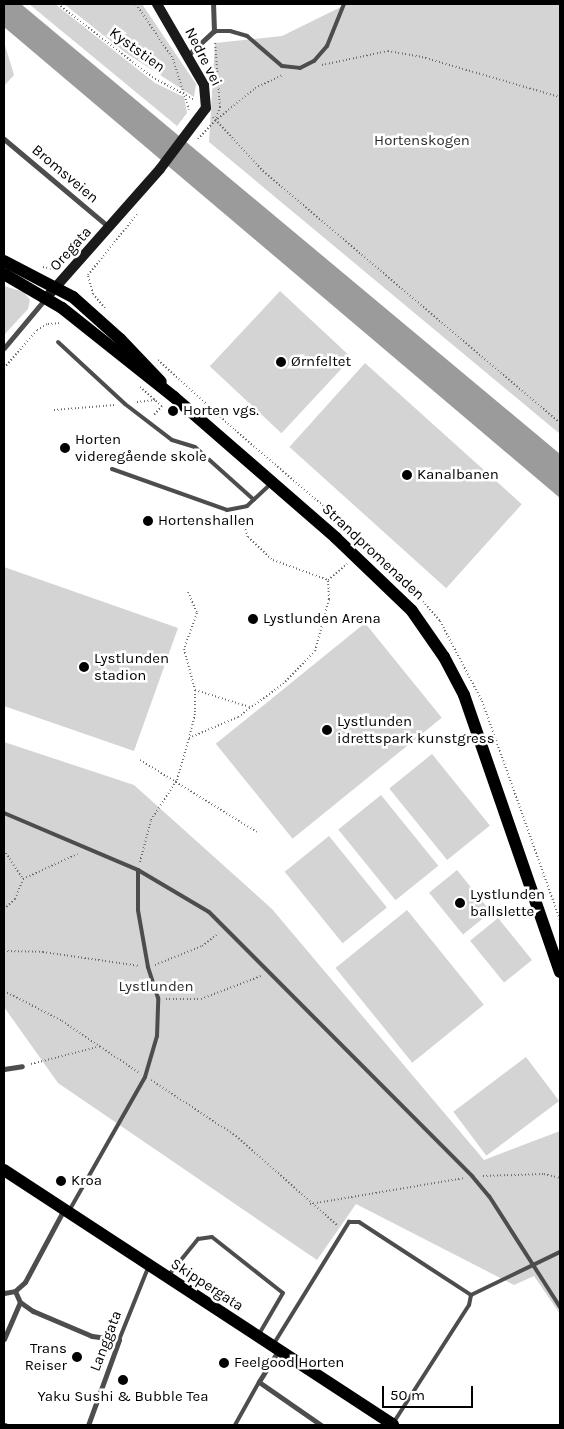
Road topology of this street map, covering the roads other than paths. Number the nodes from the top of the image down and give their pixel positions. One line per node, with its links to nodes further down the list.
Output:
1 (157, 4): 5 (main road, Nedre vei)
2 (213, 4): 4 (street)
3 (344, 4): 4 (lane)
4 (214, 31): 5 (street)
5 (189, 54): 7 (main road, Nedre vei)
6 (4, 139): 8 (street, Bromsveien)
7 (160, 168): 8 (main road, Oregata)
8 (109, 228): 11 (main road, Oregata)
9 (4, 261): 11 (main road, Strandpromenaden)
10 (4, 274): 12 (main road, Strandpromenaden)
11 (58, 286): 12 (main road, Oregata); 15 (main road, Strandpromenaden)
12 (46, 298): 14 (street, Oregata); 15 (main road, Strandpromenaden)
13 (58, 342): 18 (lane)
14 (4, 348)
15 (174, 397): 17 (main road, Strandpromenaden)
16 (112, 469): 18 (lane)
17 (272, 482): 18 (lane); 21 (main road, Strandpromenaden)
18 (254, 500)
19 (4, 813): 20 (lane)
20 (138, 870): 25 (lane); 27 (lane)
21 (560, 972)
22 (22, 1066): 23 (street)
23 (4, 1069)
24 (4, 1170): 25 (main road, Skippergata)
25 (66, 1211): 28 (main road, Skippergata); 30 (street)
26 (560, 1252): 27 (lane)
27 (532, 1265): 32 (lane); 34 (lane)
28 (149, 1266): 29 (main road, Skippergata); 37 (lane, Langgata)
29 (166, 1278): 35 (main road, Skippergata); 35 (lane)
30 (15, 1291): 31 (street); 33 (street)
31 (4, 1293)
32 (471, 1294): 38 (lane); 43 (lane)
33 (20, 1302): 36 (street); 37 (street)
34 (560, 1307)
35 (258, 1337): 38 (main road, Skippergata)
36 (4, 1338)
37 (119, 1340): 40 (street, Langgata)
38 (275, 1349): 39 (street); 43 (main road, Skippergata)
39 (259, 1382): 41 (lane); 42 (street)
40 (88, 1425)
41 (235, 1425)
42 (321, 1425)
43 (393, 1425)

